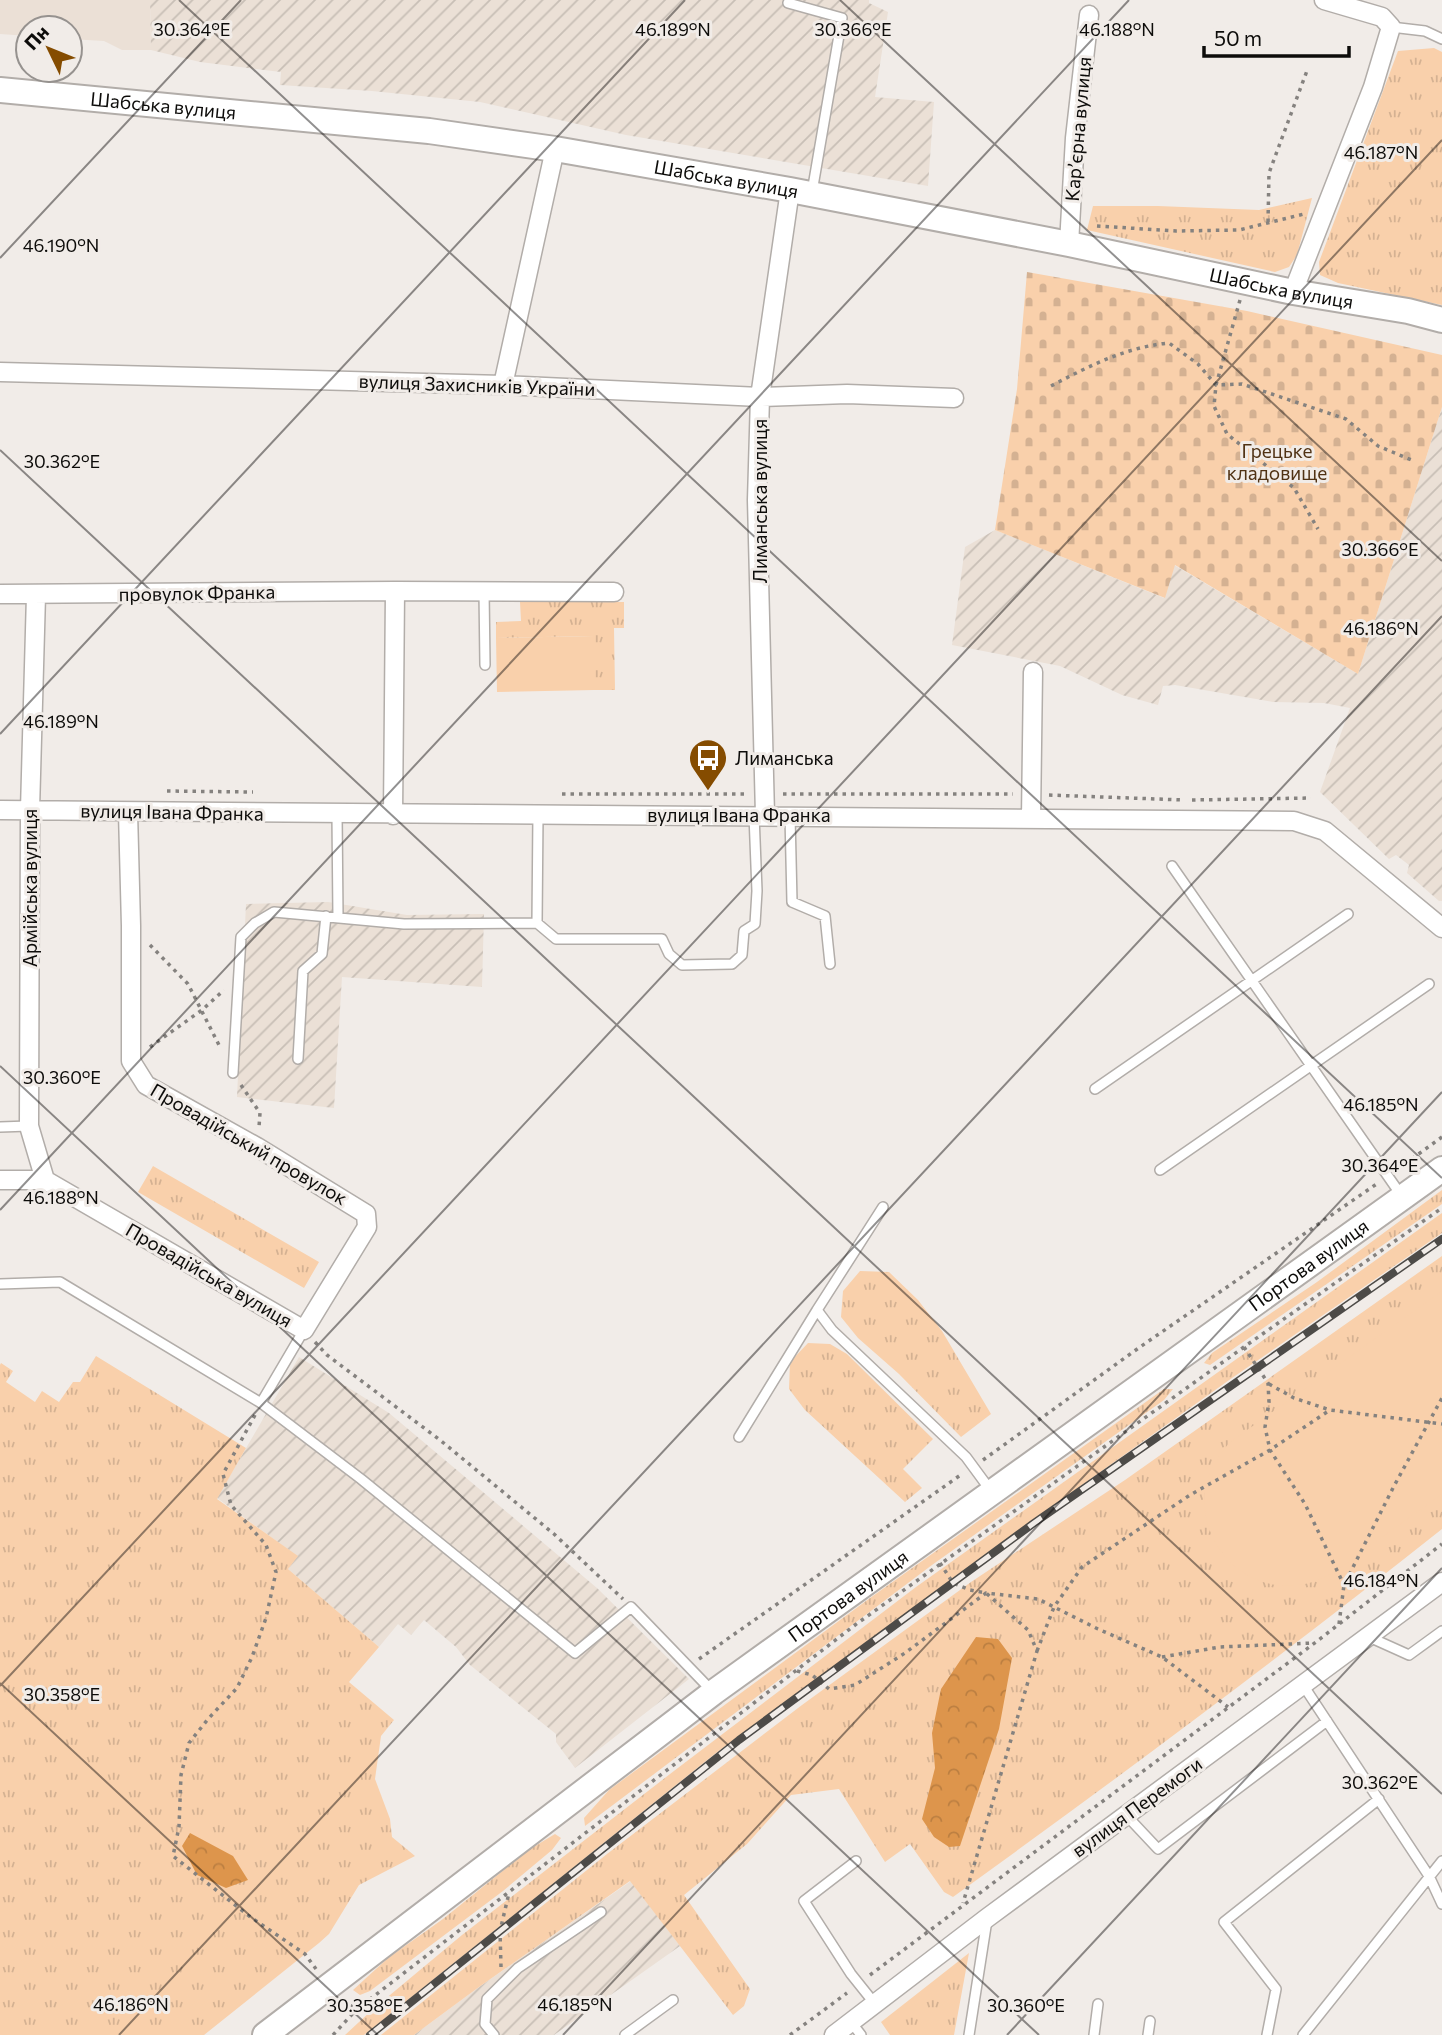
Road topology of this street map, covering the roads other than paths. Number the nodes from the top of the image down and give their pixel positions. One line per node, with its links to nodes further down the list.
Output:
1 (1324, 0): 4 (street)
2 (788, 3): 8 (lane)
3 (1089, 15): 9 (street, Карʼєрна вулиця)
4 (1391, 27): 5 (lane); 10 (street)
5 (1442, 39)
6 (0, 90): 7 (main road, Шабська вулиця)
7 (555, 149): 8 (main road, Шабська вулиця); 13 (street)
8 (801, 192): 9 (main road, Шабська вулиця); 14 (street, Лиманська вулиця)
9 (1070, 234): 10 (main road, Шабська вулиця)
10 (1293, 292): 11 (main road, Шабська вулиця)
11 (1442, 320)
12 (0, 372): 13 (street, вулиця Захисників України)
13 (503, 385): 14 (street, вулиця Захисників України)
14 (760, 397): 15 (street, вулиця Захисників України); 29 (street, Лиманська вулиця)
15 (954, 398)
16 (395, 591): 17 (street, провулок Франка); 20 (street, провулок Франка); 28 (street)
17 (484, 592): 18 (street, провулок Франка); 21 (lane)
18 (614, 592)
19 (0, 594): 20 (street, провулок Франка)
20 (36, 594): 24 (street, Армійська вулиця)
21 (485, 665)
22 (1033, 672): 31 (street)
23 (0, 810): 24 (street, вулиця Івана Франка)
24 (30, 810): 25 (street, вулиця Івана Франка); 45 (street, Армійська вулиця)
25 (128, 812): 26 (street, вулиця Івана Франка); 55 (street, Провадійський провулок)
26 (337, 814): 28 (street, вулиця Івана Франка); 35 (lane)
27 (538, 814): 28 (street, вулиця Івана Франка); 29 (street, вулиця Івана Франка); 36 (lane)
28 (393, 815)
29 (759, 815): 30 (street, вулиця Івана Франка); 36 (lane)
30 (790, 816): 31 (street, вулиця Івана Франка); 38 (lane)
31 (1031, 818): 37 (street, вулиця Івана Франка)
32 (1172, 866): 39 (lane)
33 (1348, 914): 39 (lane)
34 (326, 916): 35 (lane); 41 (lane); 43 (lane)
35 (338, 918): 36 (lane)
36 (537, 923)
37 (1442, 928)
38 (830, 964)
39 (1252, 980): 42 (lane); 44 (lane)
40 (1429, 984): 42 (lane)
41 (298, 1059)
42 (1311, 1066): 48 (lane); 51 (lane)
43 (233, 1073)
44 (1095, 1088)
45 (29, 1126): 46 (lane); 50 (street, Армійська вулиця)
46 (0, 1128)
47 (1442, 1169): 51 (main road, Портова вулиця)
48 (1160, 1170)
49 (0, 1180): 50 (street)
50 (45, 1180): 55 (street, Провадійська вулиця)
51 (1402, 1197): 58 (main road, Портова вулиця)
52 (883, 1207): 54 (lane)
53 (0, 1284): 56 (lane)
54 (817, 1310): 57 (lane); 58 (lane)
55 (304, 1330): 56 (lane)
56 (261, 1403): 63 (lane)
57 (739, 1437)
58 (992, 1492): 63 (main road, Портова вулиця)
59 (1442, 1581): 61 (street, вулиця Перемоги)
60 (1442, 1631): 61 (lane)
61 (1367, 1637): 62 (street, вулиця Перемоги)
62 (1303, 1685): 64 (lane); 66 (street, вулиця Перемоги)
63 (714, 1692): 78 (main road, Портова вулиця)
64 (1327, 1721): 65 (lane); 66 (lane)
65 (1379, 1799): 69 (lane); 85 (lane)
66 (1126, 1815): 72 (street, вулиця Перемоги)
67 (856, 1861): 74 (lane)
68 (1442, 1861): 69 (lane)
69 (1429, 1876): 70 (lane); 86 (lane)
70 (1442, 1904)
71 (601, 1912): 79 (lane)
72 (987, 1918): 74 (street, вулиця Перемоги); 82 (lane)
73 (673, 2000): 80 (lane)
74 (875, 2004): 77 (street, вулиця Перемоги)
75 (1098, 2004): 83 (lane)
76 (1150, 2021): 84 (lane)
77 (856, 2029): 81 (street, вулиця Перемоги)
78 (265, 2035)
79 (494, 2035)
80 (625, 2035)
81 (834, 2035)
82 (969, 2035)
83 (1094, 2035)
84 (1147, 2035)
85 (1267, 2035)
86 (1303, 2035)

